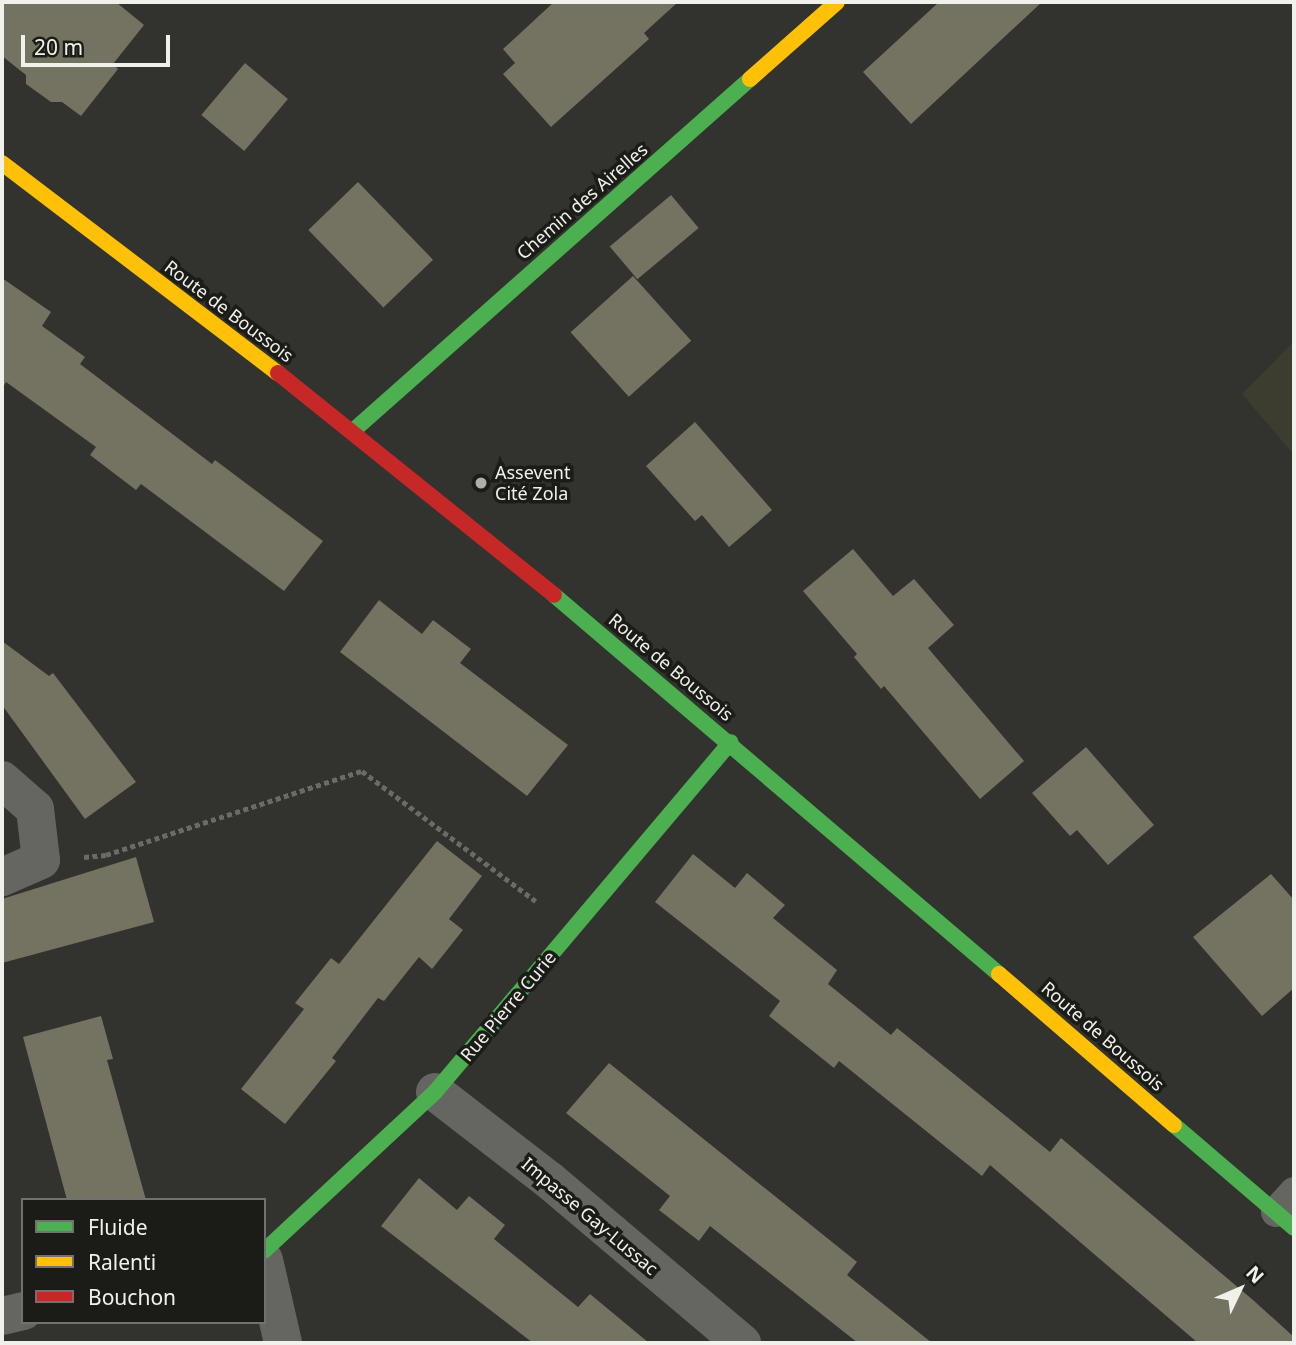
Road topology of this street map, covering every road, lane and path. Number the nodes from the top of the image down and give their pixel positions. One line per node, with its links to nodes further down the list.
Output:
1 (837, 2): 3 (street, Chemin des Airelles)
2 (2, 163): 3 (street, Route de Boussois)
3 (354, 430): 4 (street, Route de Boussois)
4 (731, 742): 8 (street, Rue Pierre Curie); 10 (street, Route de Boussois)
5 (2, 780): 6 (street)
6 (41, 860): 7 (street); 8 (path)
7 (2, 877)
8 (573, 929): 9 (street, Rue Pierre Curie)
9 (435, 1092): 11 (street, Rue Pierre Curie); 16 (street, Impasse Gay-Lussac)
10 (1288, 1210)
11 (266, 1249)
12 (266, 1269): 15 (street)
13 (21, 1311): 14 (street)
14 (2, 1316)
15 (283, 1343)
16 (742, 1343)

